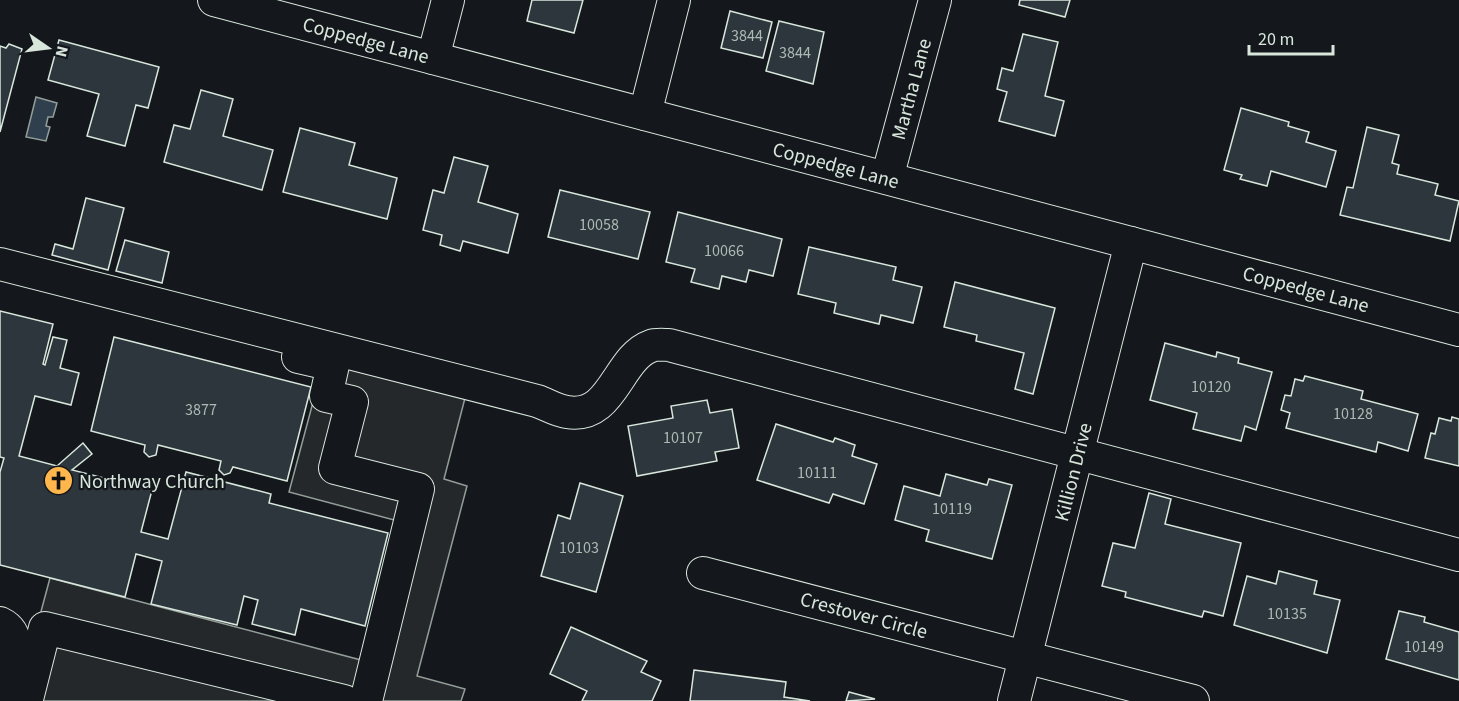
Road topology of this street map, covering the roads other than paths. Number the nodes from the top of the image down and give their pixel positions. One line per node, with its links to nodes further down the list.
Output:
1 (214, 0): 5 (street, Coppedge Lane)
2 (448, 0): 5 (street)
3 (674, 0): 6 (street)
4 (935, 0): 7 (street, Martha Lane)
5 (433, 58): 6 (street, Coppedge Lane)
6 (645, 114): 7 (street, Coppedge Lane)
7 (887, 178): 8 (street, Coppedge Lane)
8 (1131, 243): 11 (street, Coppedge Lane); 12 (street, Killion Drive)
9 (0, 264): 12 (street)
10 (0, 284): 20 (street)
11 (1459, 330)
12 (1077, 454): 13 (street); 16 (street, Killion Drive)
13 (1459, 555)
14 (703, 573): 16 (street, Crestover Circle)
15 (0, 622): 18 (street)
16 (1026, 656): 21 (street, Killion Drive); 22 (street, Crestover Circle)
17 (252, 690): 18 (street); 19 (street)
18 (17, 699)
19 (344, 701)
20 (366, 701)
21 (1014, 701)
22 (1193, 701)

